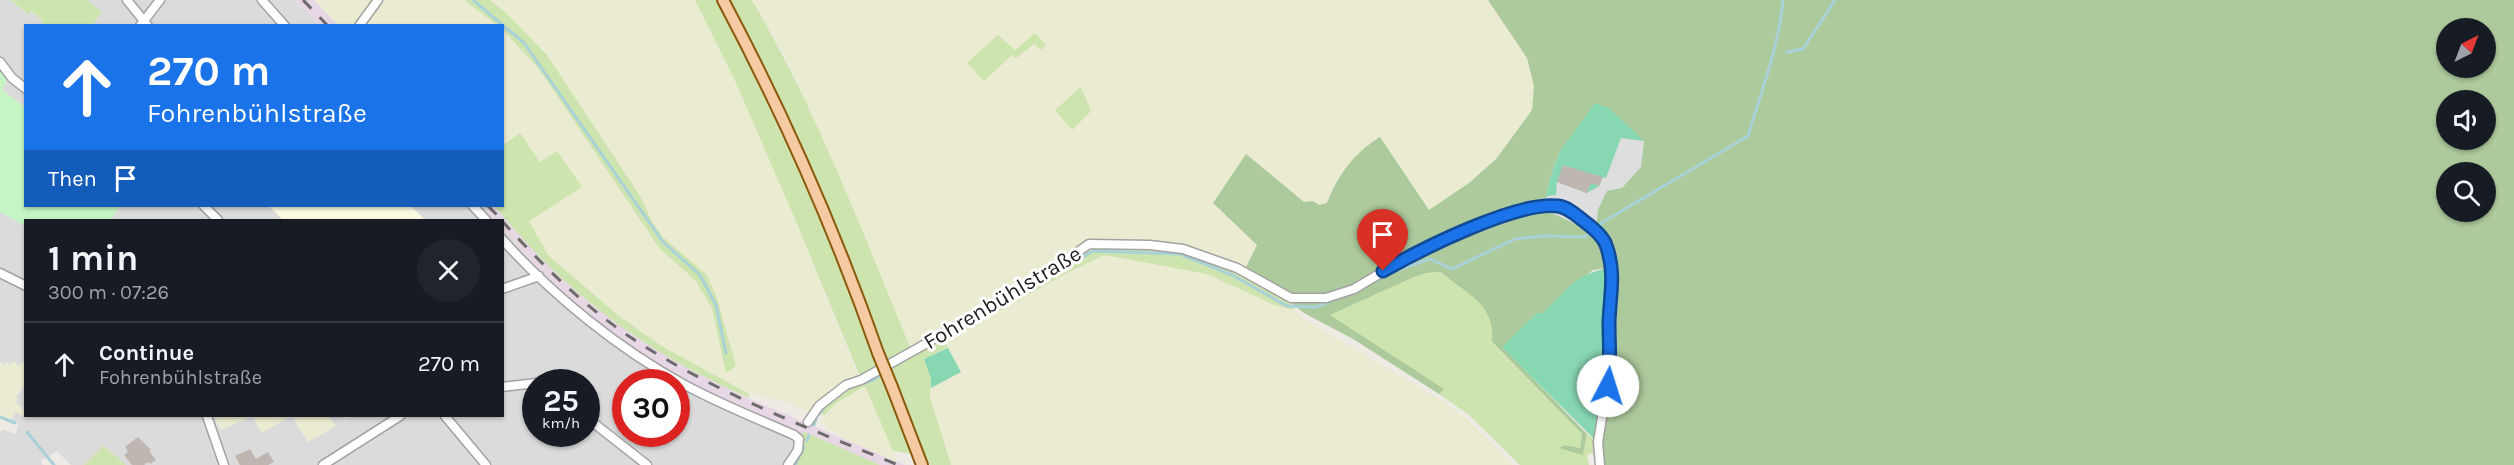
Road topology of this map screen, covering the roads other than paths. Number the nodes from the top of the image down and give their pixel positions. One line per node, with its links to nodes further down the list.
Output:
1 (127, 0): 6 (street)
2 (159, 0): 6 (street)
3 (262, 0): 7 (street)
4 (378, 0): 8 (street)
5 (723, 0): 27 (main road, bridge)
6 (144, 24)
7 (283, 24)
8 (360, 24)
9 (0, 62): 10 (street)
10 (24, 87)
11 (206, 207): 13 (street)
12 (474, 207): 14 (street)
13 (217, 219)
14 (485, 219)
15 (504, 241): 17 (street)
16 (0, 273): 18 (street)
17 (539, 276): 19 (street); 32 (street)
18 (24, 285)
19 (504, 289)
20 (522, 385): 21 (street)
21 (504, 387)
22 (207, 417): 28 (street)
23 (398, 417): 29 (street)
24 (446, 417): 30 (street)
25 (808, 422): 33 (street, Fohrenbühlstraße)
26 (600, 428): 31 (street)
27 (920, 460)
28 (224, 465)
29 (323, 465)
30 (486, 465)
31 (647, 465)
32 (788, 465)
33 (1600, 465)

